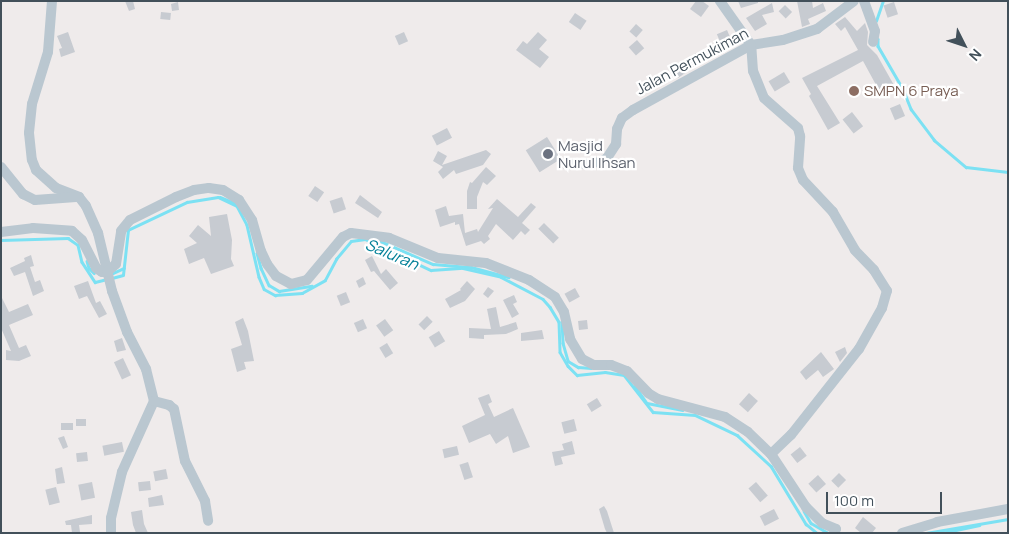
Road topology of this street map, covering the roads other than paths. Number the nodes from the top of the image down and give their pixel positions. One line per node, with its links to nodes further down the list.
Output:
1 (52, 1): 9 (street)
2 (720, 1): 6 (street)
3 (854, 1): 6 (street, Jalan Permukiman)
4 (864, 1): 5 (street)
5 (873, 42)
6 (750, 45): 7 (street, Jalan Permukiman); 13 (street)
7 (567, 165)
8 (1, 167): 9 (street)
9 (79, 196): 11 (street)
10 (1, 232): 11 (street)
11 (108, 273): 12 (street); 13 (street)
12 (154, 401): 15 (street); 17 (street)
13 (772, 454): 16 (street)
14 (1008, 509): 18 (street)
15 (208, 521)
16 (838, 531)
17 (111, 533)
18 (902, 533)

